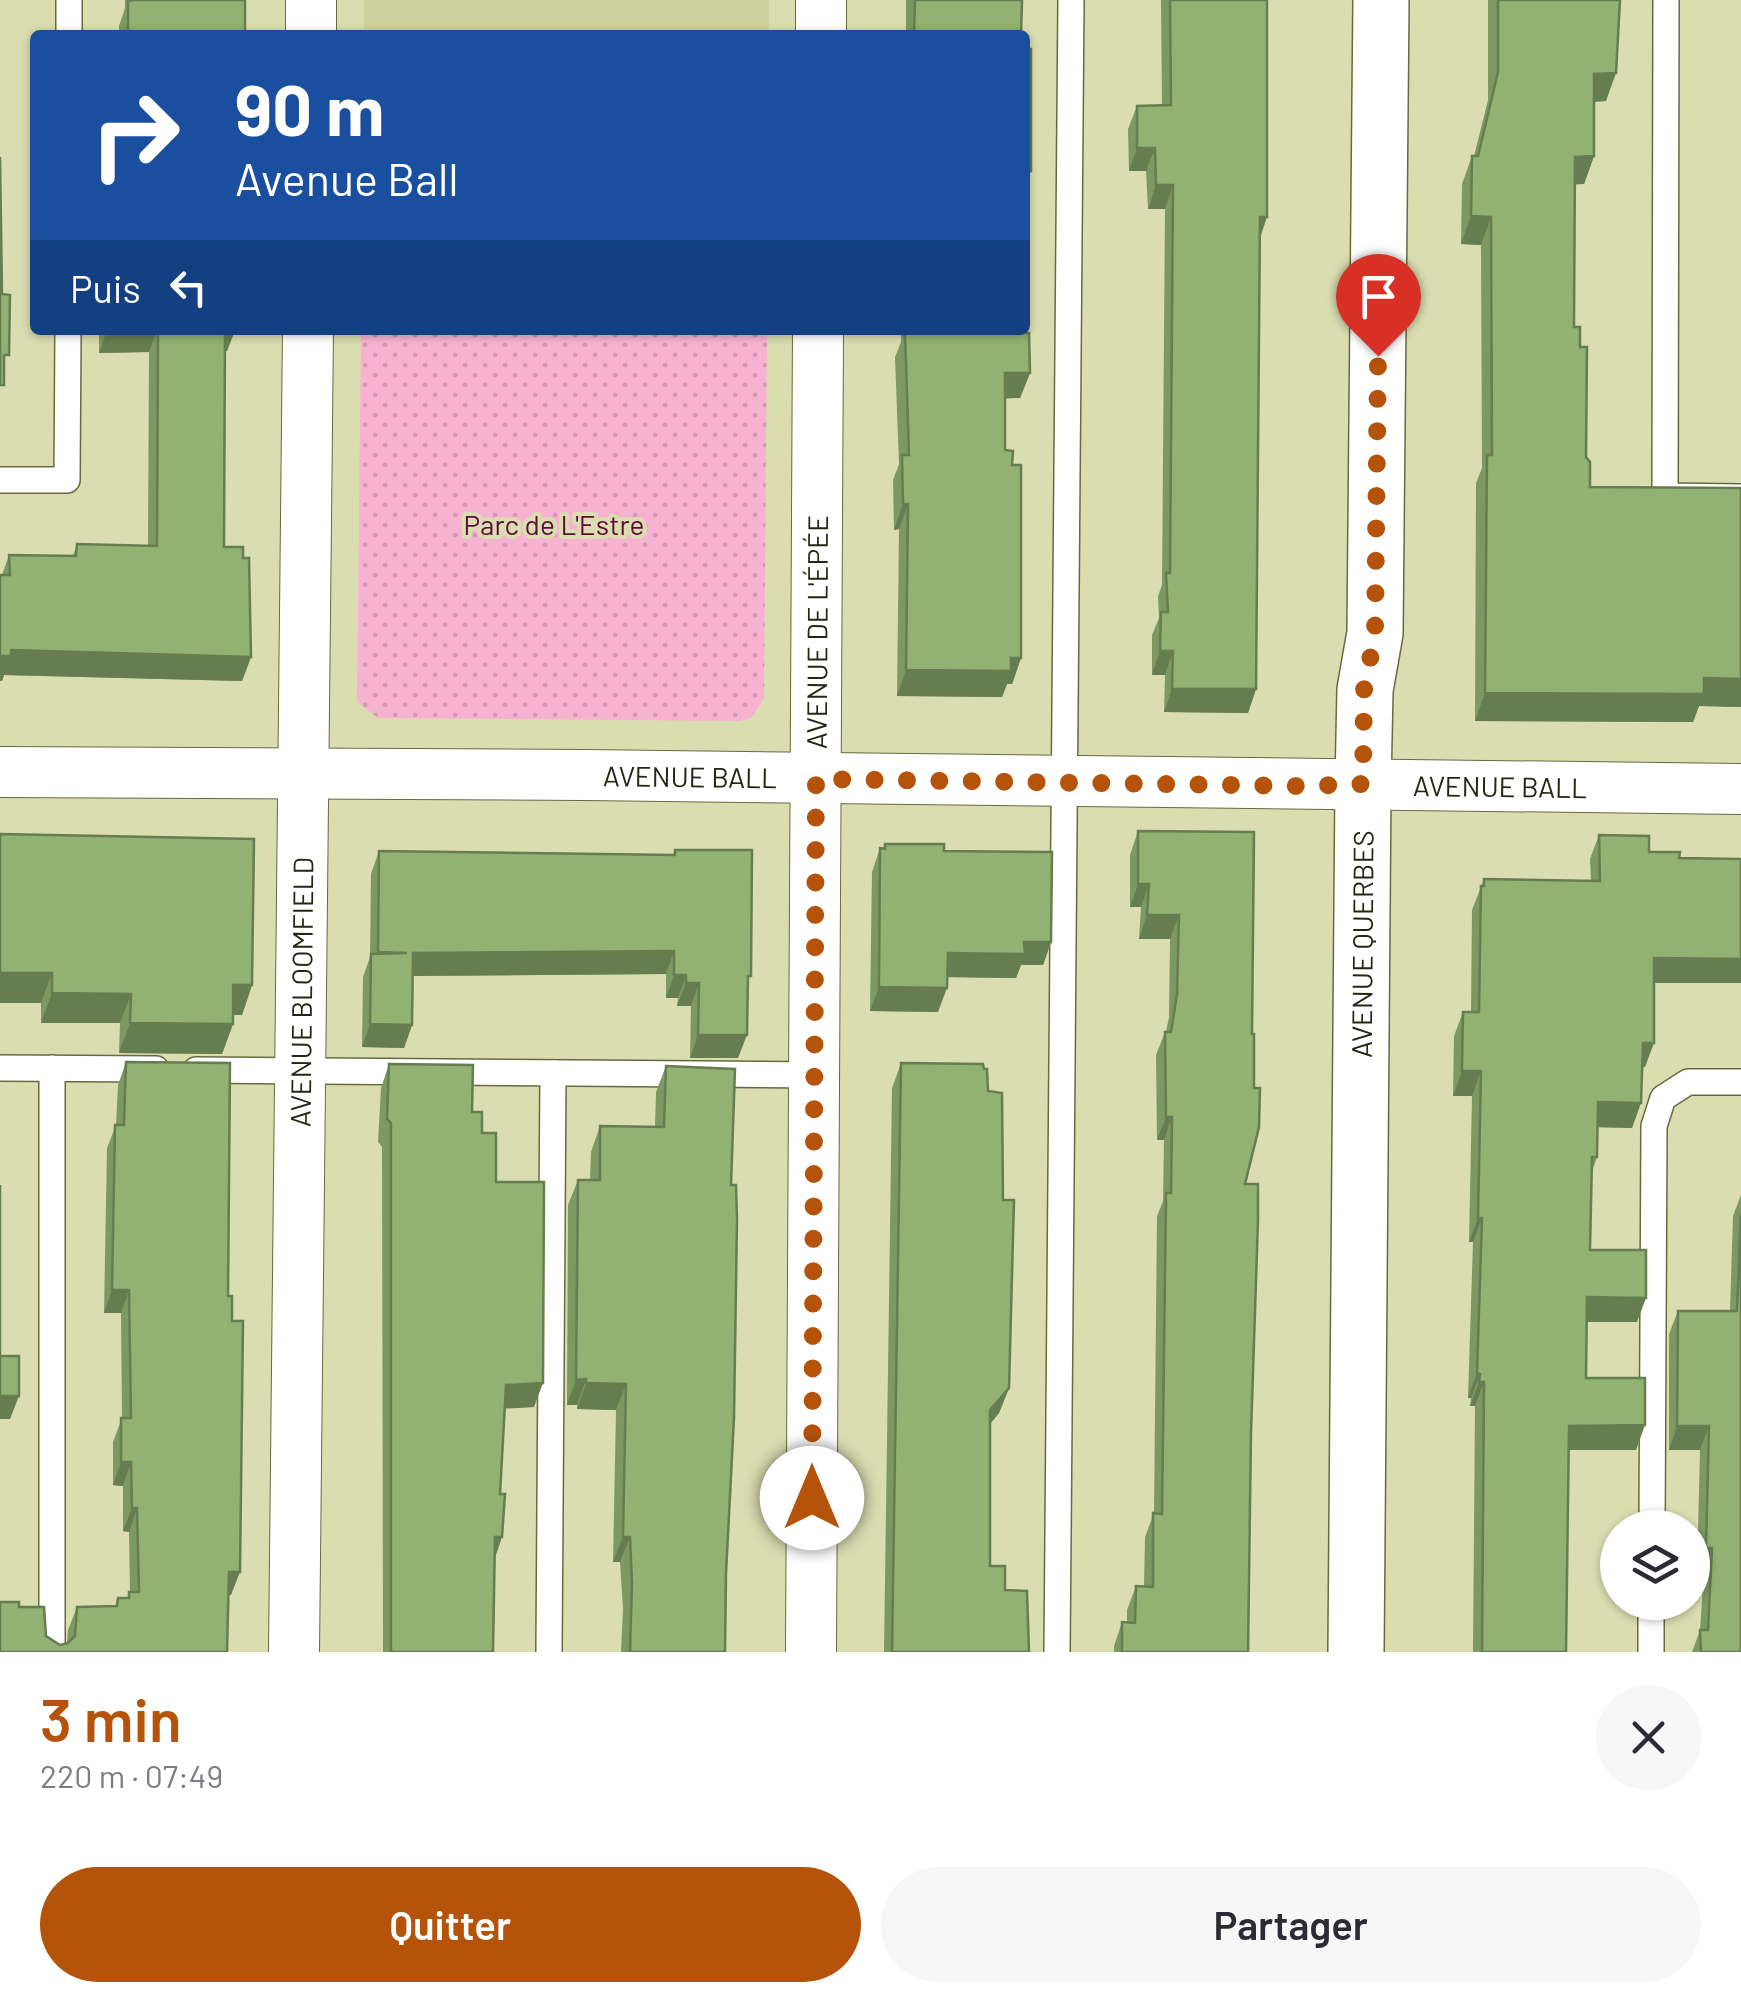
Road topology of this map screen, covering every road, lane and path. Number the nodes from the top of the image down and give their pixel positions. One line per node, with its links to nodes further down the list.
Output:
1 (69, 0): 7 (lane)
2 (312, 0): 8 (street)
3 (821, 0): 9 (street)
4 (1071, 0): 18 (lane)
5 (1381, 0): 19 (street, AVENUE QUERBES)
6 (1666, 0): 14 (lane)
7 (69, 30)
8 (311, 30)
9 (821, 30)
10 (68, 335): 13 (lane)
11 (308, 335): 16 (street, AVENUE BLOOMFIELD)
12 (818, 335): 17 (street, AVENUE DE L'ÉPÉE)
13 (0, 480)
14 (1741, 497)
15 (0, 772): 16 (street, AVENUE BALL)
16 (302, 776): 17 (street, AVENUE BALL); 23 (street, AVENUE BLOOMFIELD)
17 (816, 779): 18 (street, AVENUE BALL); 25 (street, AVENUE DE L'ÉPÉE)
18 (1065, 782): 19 (street, AVENUE BALL); 33 (lane)
19 (1363, 784): 20 (street, AVENUE BALL); 34 (street, AVENUE QUERBES)
20 (1741, 790)
21 (0, 1068): 22 (lane)
22 (52, 1068): 23 (lane); 29 (lane)
23 (300, 1071): 24 (lane); 30 (street, AVENUE BLOOMFIELD)
24 (553, 1073): 25 (lane); 31 (lane)
25 (816, 1075): 32 (street, AVENUE DE L'ÉPÉE)
26 (1741, 1082): 27 (lane)
27 (1652, 1510)
28 (1652, 1620): 35 (lane)
29 (52, 1652)
30 (294, 1652)
31 (549, 1652)
32 (811, 1652)
33 (1057, 1652)
34 (1356, 1652)
35 (1651, 1652)

